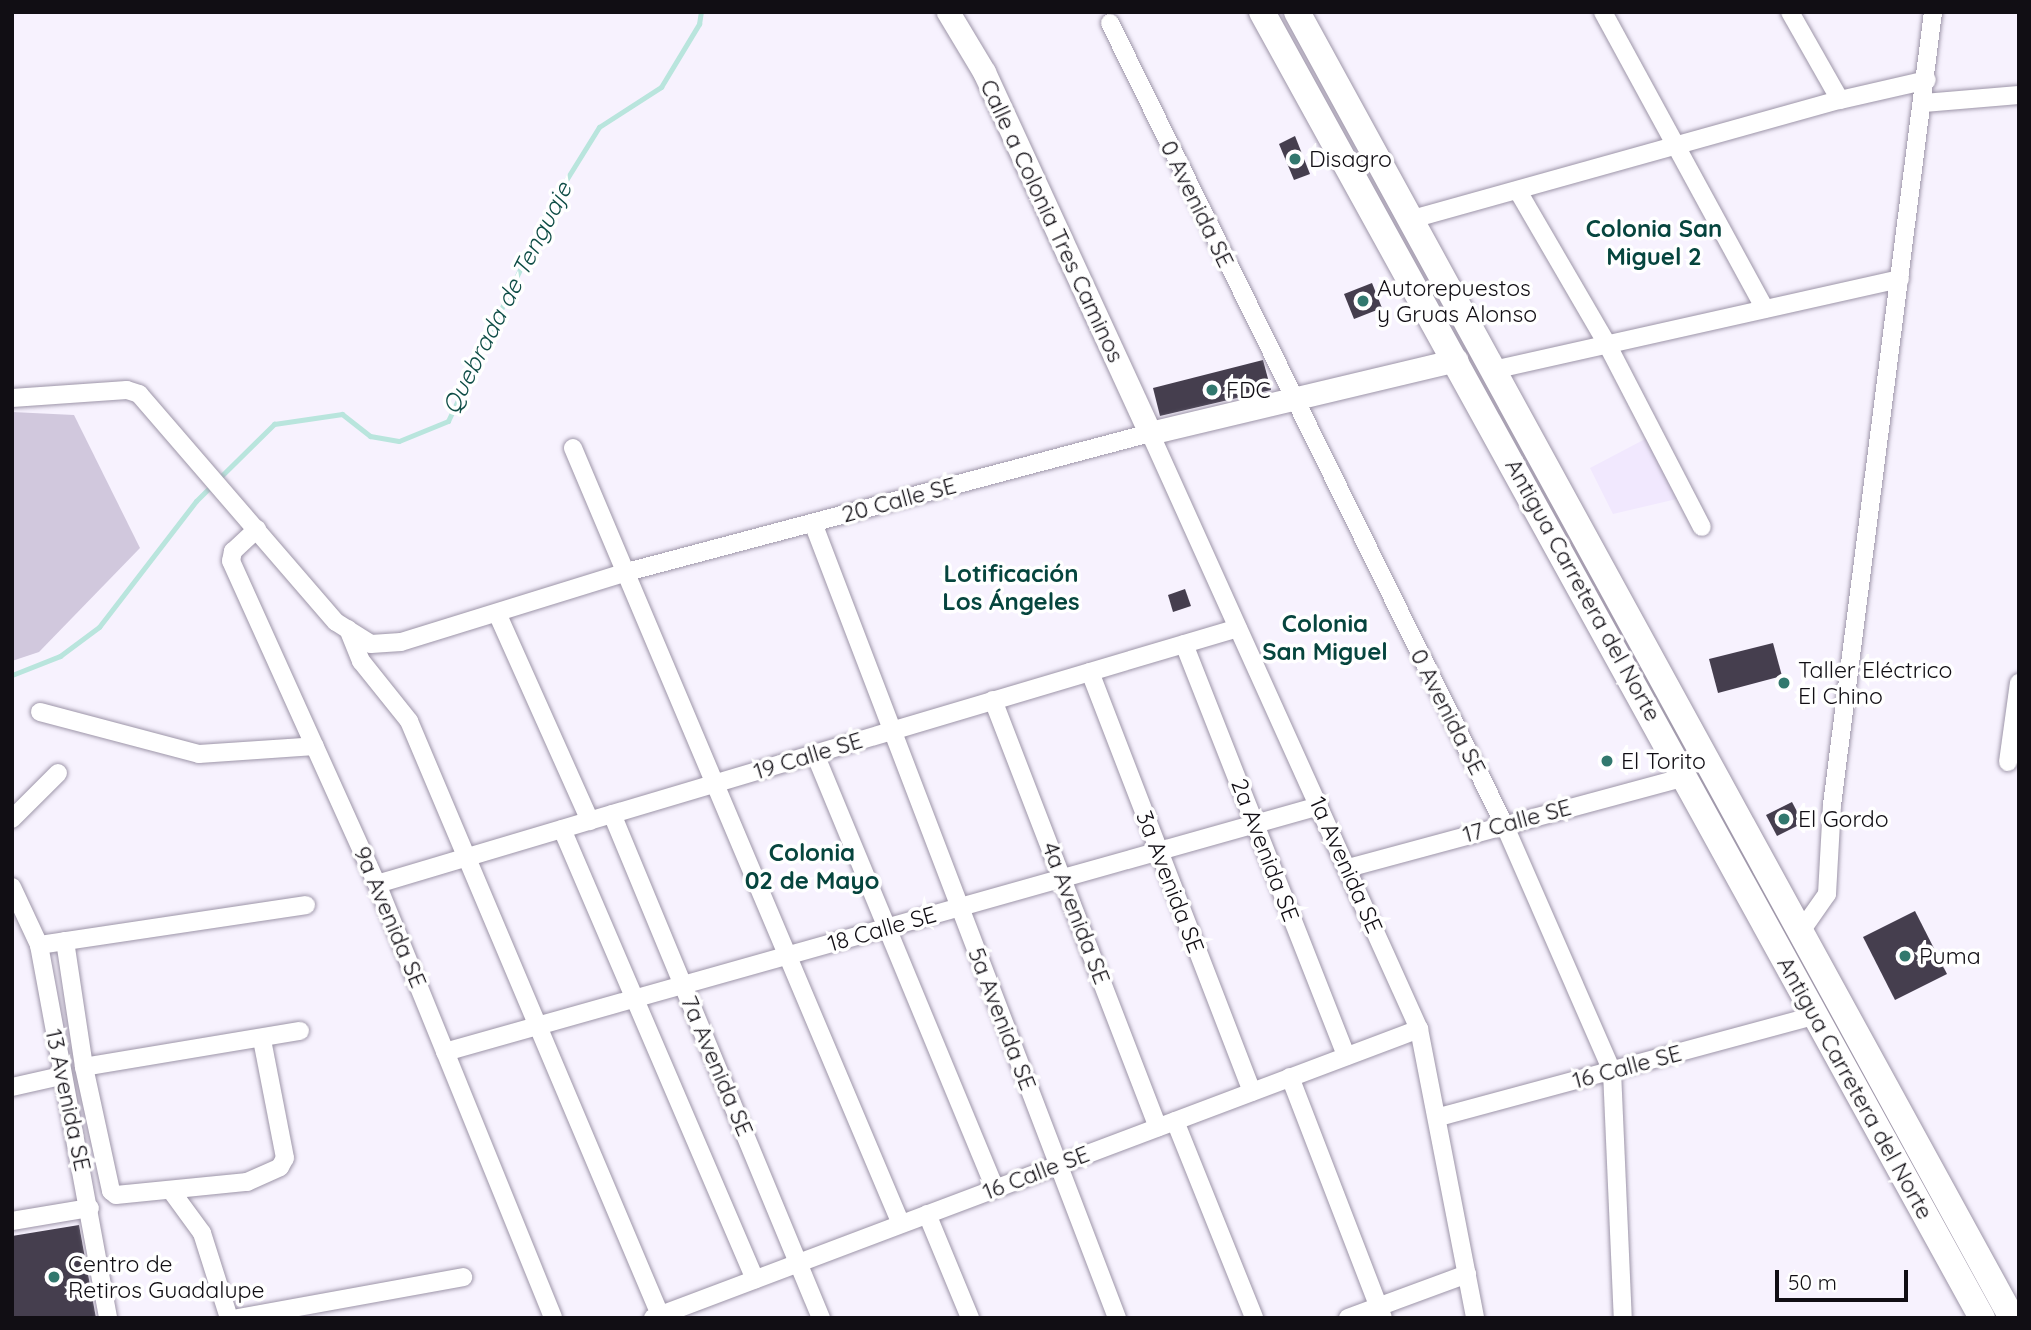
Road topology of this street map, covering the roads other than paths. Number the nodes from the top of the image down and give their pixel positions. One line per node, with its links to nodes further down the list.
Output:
1 (948, 12): 22 (street, Calle a Colonia Tres Caminos)
2 (1262, 12): 18 (main road, Antigua Carretera del Norte)
3 (1297, 12): 14 (main road, Antigua Carretera del Norte)
4 (1603, 12): 12 (street)
5 (1790, 12): 10 (street)
6 (1933, 12): 8 (street)
7 (1110, 23): 21 (street, 0 Avenida SE)
8 (1927, 80): 10 (street); 11 (street)
9 (2019, 95): 11 (street)
10 (1840, 100): 12 (street)
11 (1924, 103): 15 (street)
12 (1680, 148): 13 (street); 16 (street)
13 (1518, 191): 14 (street); 17 (street)
14 (1409, 220): 19 (main road, Antigua Carretera del Norte)
15 (1900, 279): 16 (street); 59 (street)
16 (1765, 309): 17 (street)
17 (1607, 344): 19 (street); 25 (street)
18 (1456, 360): 21 (street, 20 Calle SE); 41 (main road, Antigua Carretera del Norte)
19 (1493, 370): 59 (main road, Antigua Carretera del Norte)
20 (12, 398): 26 (street)
21 (1291, 398): 22 (street, 20 Calle SE); 48 (street, 0 Avenida SE)
22 (1150, 433): 24 (street, 20 Calle SE); 29 (street, 1a Avenida SE)
23 (573, 447): 27 (street)
24 (813, 523): 27 (street, 20 Calle SE); 36 (street, 5a Avenida SE)
25 (1702, 527)
26 (257, 529): 30 (street); 37 (street, 9a Avenida SE)
27 (628, 572): 28 (street, 20 Calle SE); 42 (street)
28 (497, 613): 30 (street, 20 Calle SE); 46 (street)
29 (1238, 628): 31 (street, 19 Calle SE); 43 (street, 1a Avenida SE)
30 (348, 629): 51 (street)
31 (1184, 644): 32 (street, 19 Calle SE); 47 (street, 2a Avenida SE)
32 (1090, 672): 34 (street, 19 Calle SE); 50 (street, 3a Avenida SE)
33 (2019, 683): 39 (street)
34 (993, 700): 36 (street, 19 Calle SE); 53 (street, 4a Avenida SE)
35 (40, 712): 37 (street)
36 (892, 731): 38 (street, 19 Calle SE); 57 (street, 5a Avenida SE)
37 (315, 746): 54 (street, 9a Avenida SE)
38 (814, 754): 42 (street, 19 Calle SE); 58 (street)
39 (2008, 762)
40 (58, 773): 45 (street)
41 (1686, 777): 48 (street, 17 Calle SE); 65 (main road, Antigua Carretera del Norte)
42 (714, 784): 44 (street, 19 Calle SE); 62 (street)
43 (1319, 806): 47 (street, 18 Calle SE); 52 (street, 1a Avenida SE)
44 (612, 814): 46 (street, 19 Calle SE); 63 (street, 7a Avenida SE)
45 (12, 819)
46 (590, 821): 49 (street, 19 Calle SE)
47 (1254, 824): 50 (street, 18 Calle SE); 71 (street, 2a Avenida SE)
48 (1504, 824): 52 (street, 17 Calle SE); 73 (street, 0 Avenida SE)
49 (562, 829): 51 (street, 19 Calle SE); 64 (street)
50 (1158, 851): 53 (street, 18 Calle SE); 77 (street, 3a Avenida SE)
51 (464, 858): 54 (street, 19 Calle SE); 66 (street)
52 (1348, 868): 67 (street, 1a Avenida SE)
53 (1063, 878): 57 (street, 18 Calle SE); 79 (street, 4a Avenida SE)
54 (377, 884): 70 (street, 9a Avenida SE)
55 (12, 887): 61 (street, 13 Avenida SE)
56 (306, 905): 60 (street)
57 (959, 907): 58 (street, 18 Calle SE); 80 (street, 5a Avenida SE)
58 (886, 928): 62 (street, 18 Calle SE); 81 (street)
59 (1799, 934): 106 (main road, Antigua Carretera del Norte)
60 (65, 941): 61 (street); 72 (street)
61 (39, 945): 74 (street, 13 Avenida SE)
62 (788, 956): 63 (street, 18 Calle SE); 86 (street)
63 (683, 985): 64 (street, 18 Calle SE); 87 (street, 7a Avenida SE)
64 (636, 998): 66 (street, 18 Calle SE); 90 (street)
65 (1814, 1016): 73 (street, 16 Calle SE); 105 (main road, Antigua Carretera del Norte)
66 (538, 1026): 70 (street, 18 Calle SE); 93 (street)
67 (1419, 1029): 71 (street, 16 Calle SE); 78 (street, 1a Avenida SE)
68 (300, 1031): 69 (street)
69 (262, 1040): 72 (street); 82 (street)
70 (445, 1052): 97 (street, 9a Avenida SE)
71 (1346, 1056): 75 (street, 16 Calle SE)
72 (85, 1067): 82 (street)
73 (1612, 1072): 78 (street, 16 Calle SE); 104 (street, 0 Avenida SE)
74 (61, 1076): 76 (street); 83 (street, 13 Avenida SE)
75 (1290, 1077): 77 (street, 16 Calle SE); 91 (street)
76 (12, 1087)
77 (1252, 1092): 79 (street, 16 Calle SE)
78 (1439, 1117): 88 (street, 1a Avenida SE)
79 (1167, 1124): 80 (street, 16 Calle SE); 101 (street, 4a Avenida SE)
80 (1058, 1165): 81 (street, 16 Calle SE); 100 (street, 5a Avenida SE)
81 (995, 1188): 84 (street, 16 Calle SE)
82 (172, 1192): 95 (street)
83 (90, 1208): 85 (street); 94 (street, 13 Avenida SE)
84 (927, 1214): 86 (street, 16 Calle SE); 99 (street)
85 (12, 1221)
86 (901, 1224): 87 (street, 16 Calle SE)
87 (799, 1263): 90 (street, 16 Calle SE); 98 (street, 7a Avenida SE)
88 (1467, 1274): 91 (street); 103 (street, 1a Avenida SE)
89 (463, 1277): 92 (street)
90 (755, 1279): 93 (street, 16 Calle SE)
91 (1381, 1312): 102 (street)
92 (267, 1315): 96 (street)
93 (656, 1316)
94 (108, 1318)
95 (229, 1318)
96 (238, 1318)
97 (553, 1318)
98 (821, 1318)
99 (970, 1318)
100 (1117, 1318)
101 (1254, 1318)
102 (1348, 1318)
103 (1475, 1318)
104 (1623, 1318)
105 (1982, 1318)
106 (2012, 1318)

